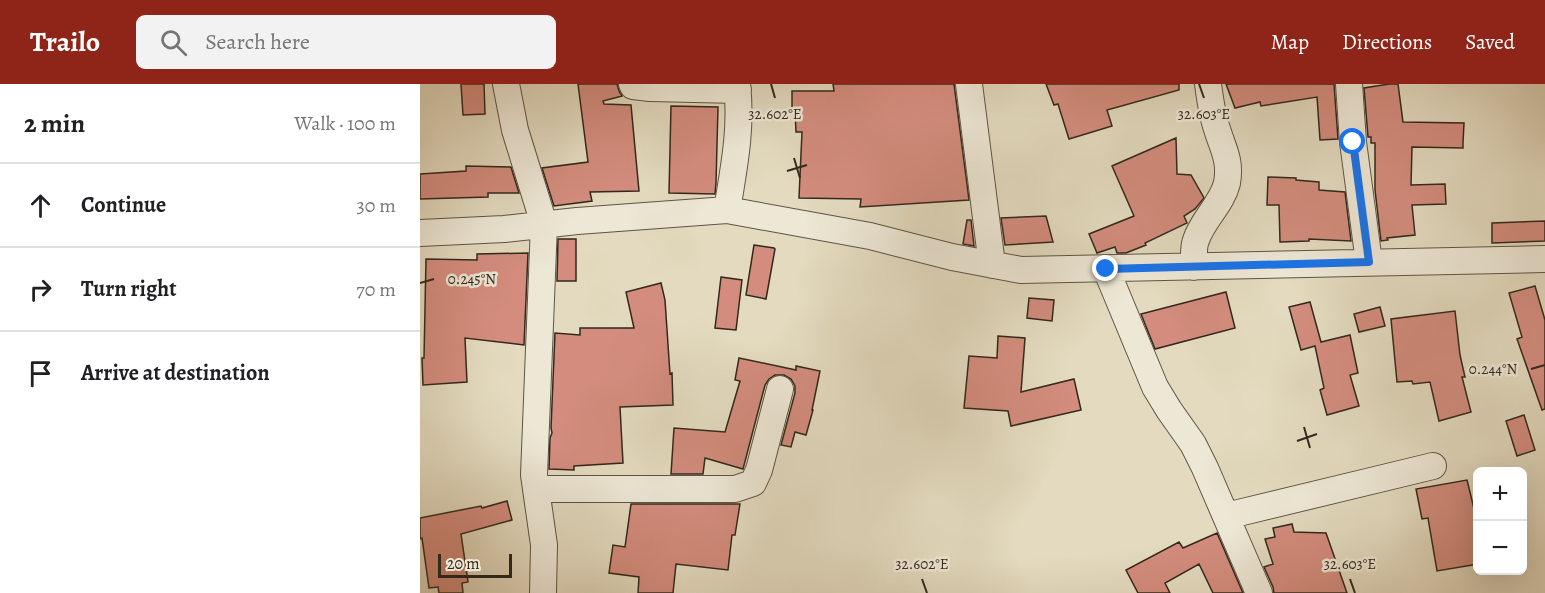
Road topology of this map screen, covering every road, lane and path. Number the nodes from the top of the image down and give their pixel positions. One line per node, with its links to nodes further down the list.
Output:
1 (506, 84): 8 (street)
2 (632, 84): 6 (street)
3 (969, 84): 12 (street)
4 (1208, 84): 13 (street)
5 (1349, 84): 11 (street)
6 (737, 87): 7 (street)
7 (727, 210): 8 (street); 12 (street)
8 (544, 224): 9 (street); 17 (street)
9 (420, 233)
10 (1543, 260): 11 (street)
11 (1369, 262): 13 (street)
12 (992, 265): 14 (street)
13 (1194, 267): 14 (street)
14 (1106, 269): 18 (street)
15 (780, 389): 17 (street)
16 (1433, 466): 18 (street)
17 (536, 489): 19 (street)
18 (1226, 516): 20 (street)
19 (543, 593)
20 (1259, 593)

